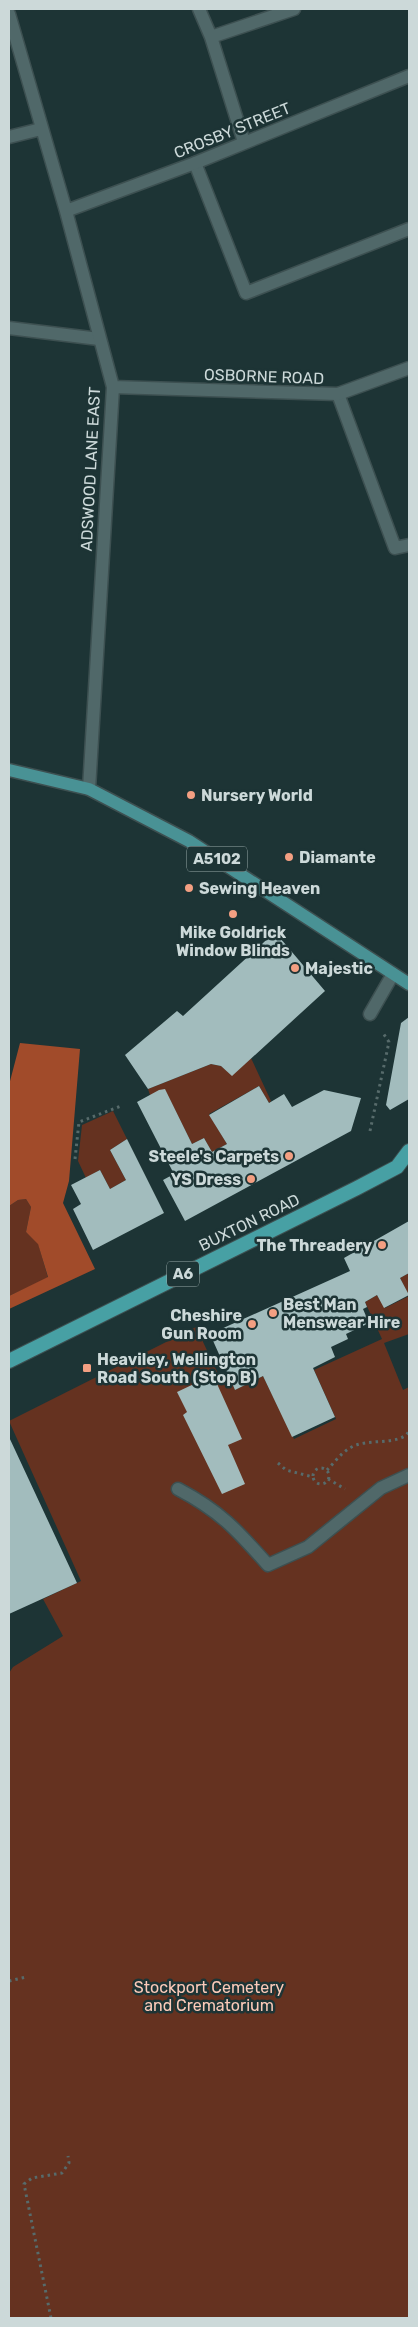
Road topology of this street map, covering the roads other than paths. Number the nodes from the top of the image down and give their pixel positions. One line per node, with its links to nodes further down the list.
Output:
1 (199, 9): 4 (street)
2 (294, 9): 4 (street)
3 (9, 14): 6 (street, ADSWOOD LANE EAST)
4 (211, 37): 8 (street)
5 (409, 76): 8 (street, CROSBY STREET)
6 (41, 129): 7 (street); 10 (street, ADSWOOD LANE EAST)
7 (9, 138)
8 (244, 142): 9 (street, CROSBY STREET)
9 (195, 163): 10 (street, CROSBY STREET); 11 (street)
10 (66, 211): 13 (street, ADSWOOD LANE EAST)
11 (409, 229)
12 (9, 328): 13 (street)
13 (99, 339): 15 (street, ADSWOOD LANE EAST)
14 (409, 368): 16 (street, OSBORNE ROAD)
15 (113, 387): 16 (street, OSBORNE ROAD); 19 (street, ADSWOOD LANE EAST)
16 (338, 394): 17 (street)
17 (409, 545)
18 (9, 770): 19 (main road, A5102)
19 (89, 790): 20 (main road, A5102)
20 (393, 974): 21 (main road, A5102); 22 (street)
21 (409, 984)
22 (370, 1014)
23 (409, 1152): 24 (highway, BUXTON ROAD / A6)
24 (403, 1166): 25 (highway, BUXTON ROAD / A6)
25 (9, 1361)
26 (409, 1475): 27 (street)
27 (178, 1489)

